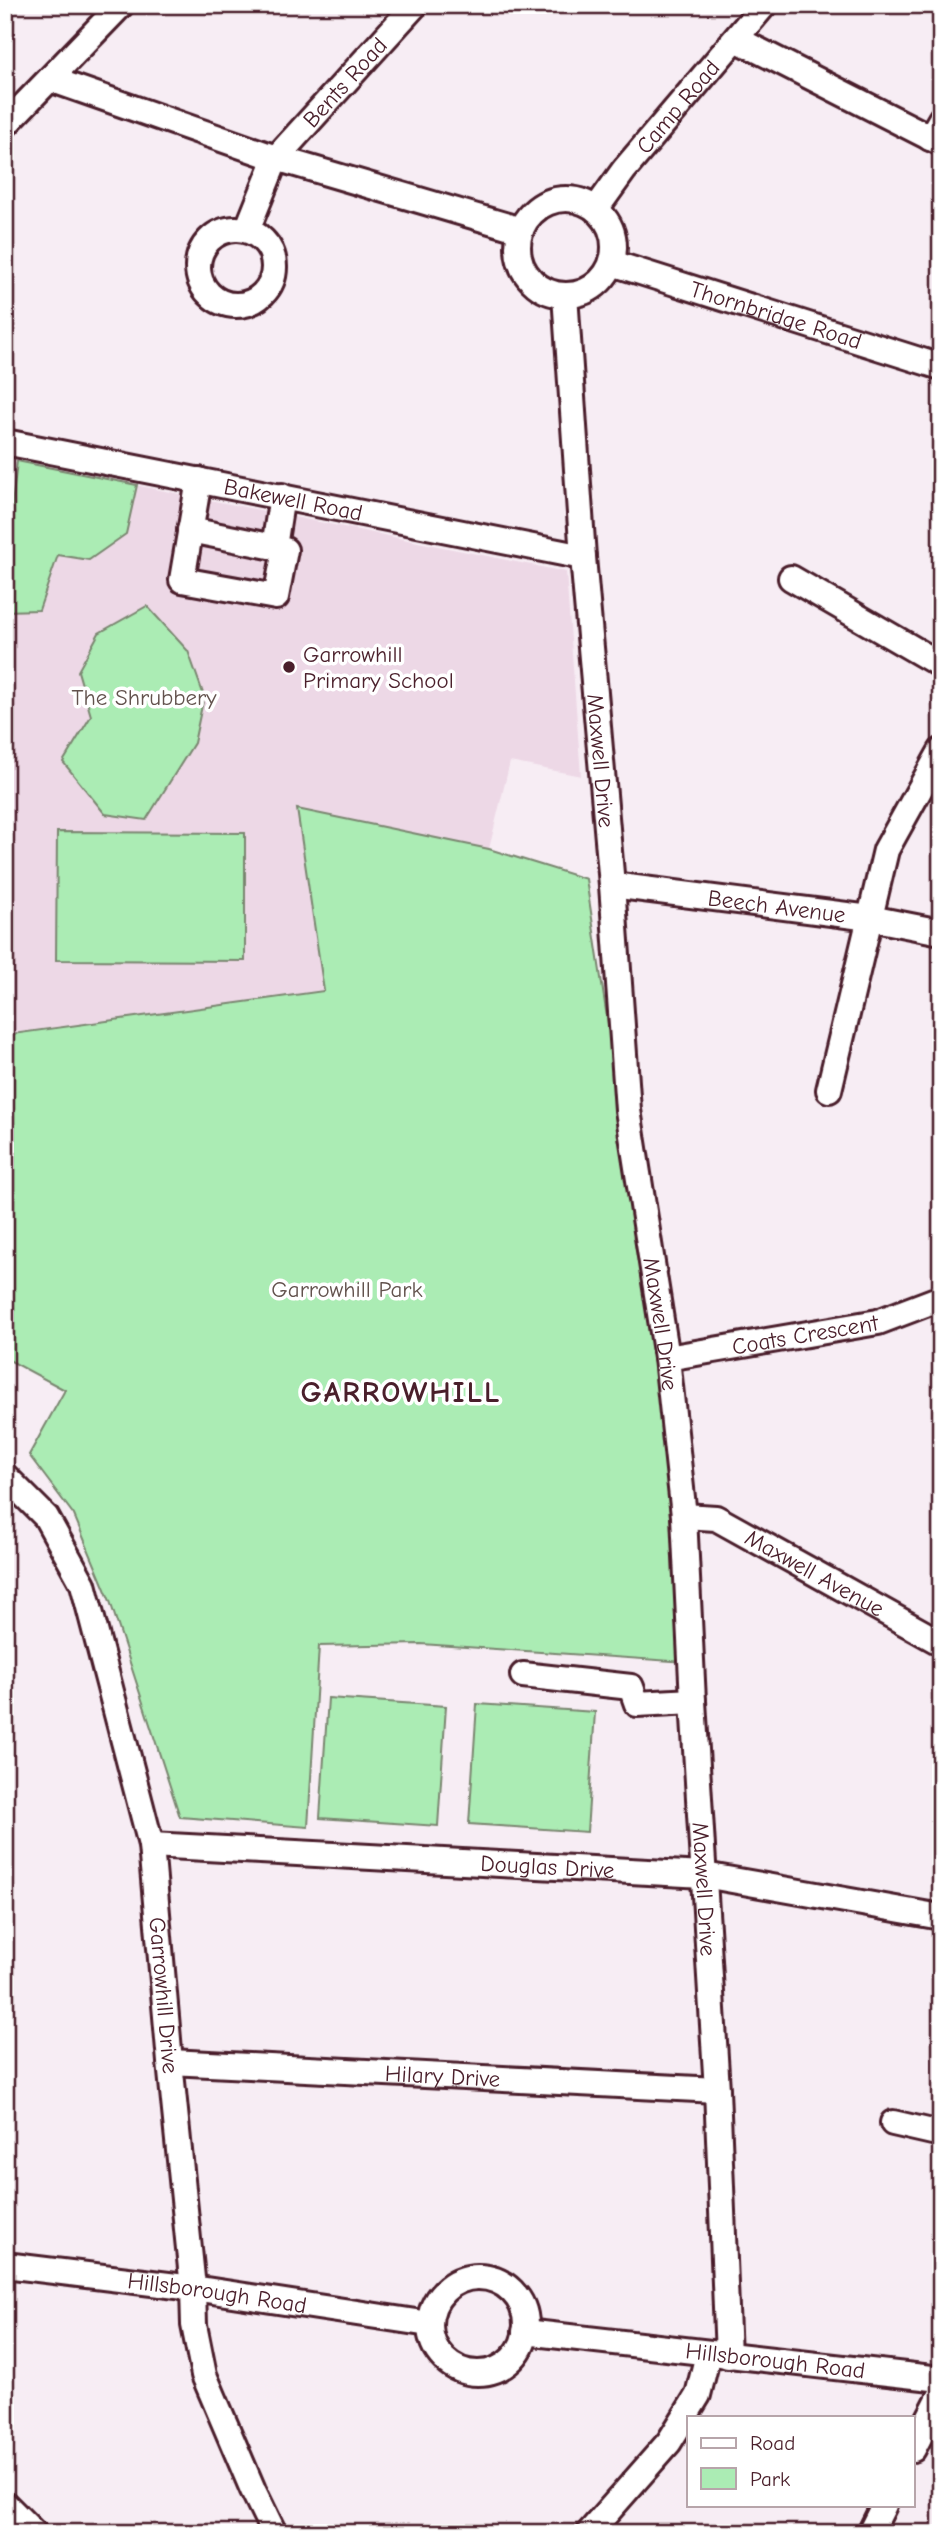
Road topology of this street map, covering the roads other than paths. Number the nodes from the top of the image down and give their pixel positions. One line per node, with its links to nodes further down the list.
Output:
1 (121, 5): 5 (street)
2 (415, 5): 8 (street, Bents Road)
3 (764, 5): 4 (street, Camp Road)
4 (736, 39): 7 (street); 9 (street, Camp Road)
5 (50, 79): 6 (street); 8 (street)
6 (5, 125)
7 (937, 134)
8 (276, 159): 10 (street, Bents Road); 11 (street)
9 (596, 209): 11 (street); 12 (street)
10 (247, 230)
11 (522, 230): 13 (street)
12 (612, 263): 13 (street); 14 (street, Thornbridge Road)
13 (565, 295): 20 (street, Maxwell Drive)
14 (941, 367)
15 (5, 442): 16 (street, Bakewell Road)
16 (199, 480): 17 (street, Bakewell Road); 18 (street)
17 (282, 496): 19 (street); 20 (street, Bakewell Road)
18 (190, 530): 19 (street); 19 (street)
19 (274, 547)
20 (583, 556): 24 (street, Maxwell Drive)
21 (791, 578): 22 (street)
22 (941, 665)
23 (941, 751): 25 (street)
24 (612, 885): 25 (street, Beech Avenue); 29 (street, Maxwell Drive)
25 (870, 918): 26 (street, Beech Avenue); 27 (street)
26 (941, 932)
27 (830, 1090)
28 (941, 1297): 29 (street, Coats Crescent)
29 (667, 1358): 31 (street, Maxwell Drive)
30 (5, 1476): 35 (street, Garrowhill Drive)
31 (684, 1516): 32 (street, Maxwell Avenue); 34 (street, Maxwell Drive)
32 (941, 1643)
33 (523, 1675): 34 (street)
34 (693, 1701): 36 (street, Maxwell Drive)
35 (151, 1845): 36 (street, Douglas Drive); 38 (street, Garrowhill Drive)
36 (704, 1875): 37 (street, Douglas Drive); 39 (street, Maxwell Drive)
37 (941, 1917)
38 (170, 2062): 39 (street, Hilary Drive); 43 (street, Garrowhill Drive)
39 (717, 2090): 46 (street, Maxwell Drive)
40 (893, 2123): 41 (street)
41 (941, 2134)
42 (5, 2265): 43 (street, Hillsborough Road)
43 (193, 2288): 44 (street, Hillsborough Road); 53 (street, Garrowhill Drive)
44 (429, 2324): 45 (street); 45 (street)
45 (525, 2332): 46 (street, Hillsborough Road)
46 (718, 2355): 47 (street, Hillsborough Road); 54 (street, Maxwell Drive)
47 (941, 2379)
48 (941, 2395): 49 (street)
49 (914, 2447)
50 (5, 2504): 52 (street)
51 (884, 2506): 55 (street)
52 (34, 2533)
53 (274, 2533)
54 (589, 2533)
55 (870, 2533)

